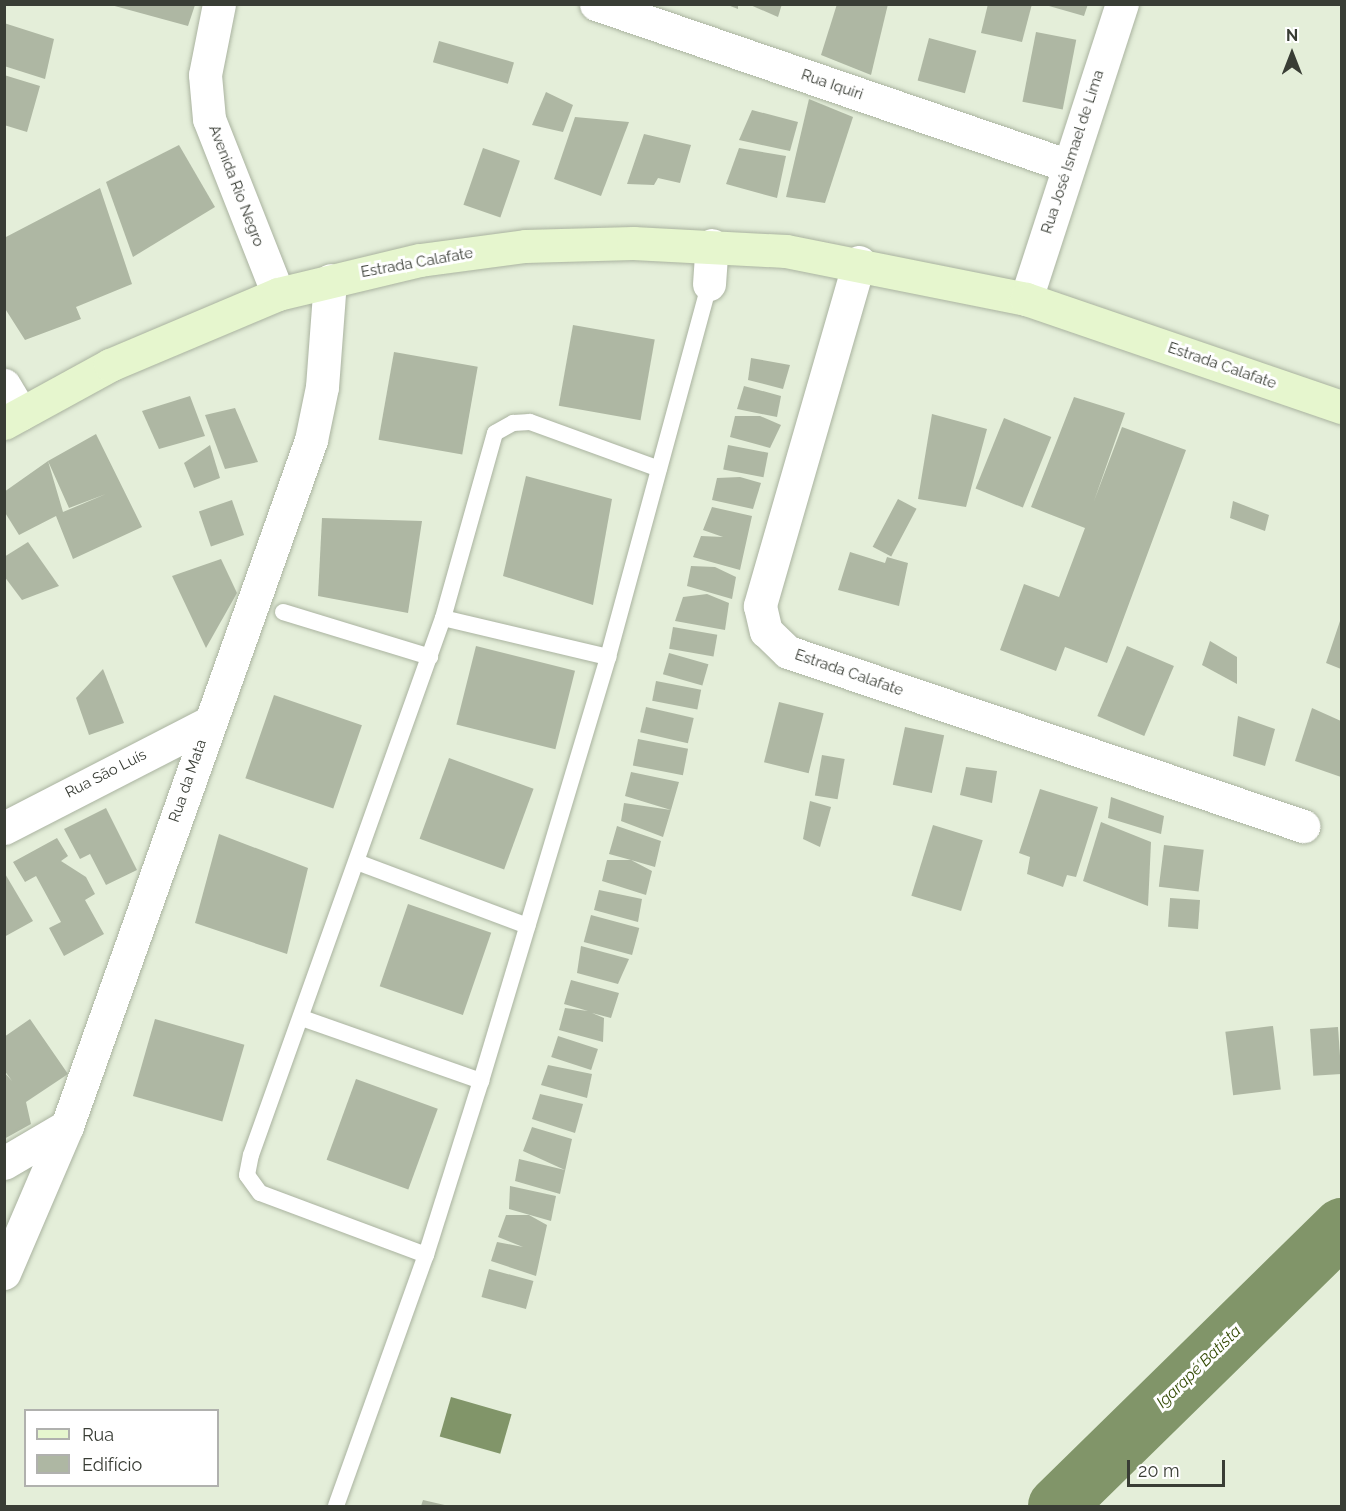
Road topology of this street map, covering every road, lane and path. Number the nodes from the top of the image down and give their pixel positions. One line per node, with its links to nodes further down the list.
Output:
1 (219, 4): 9 (street, Avenida Rio Negro)
2 (596, 4): 4 (street, Rua Iquiri)
3 (1122, 4): 4 (street, Rua José Ismael de Lima)
4 (1068, 166): 10 (street, Rua José Ismael de Lima)
5 (712, 245): 6 (street, Estrada Calafate); 7 (street, Estrada Calafate); 8 (street)
6 (859, 262): 10 (street, Estrada Calafate); 20 (street, Estrada Calafate)
7 (330, 280): 9 (street, Estrada Calafate); 19 (street, Rua da Mata)
8 (709, 284): 14 (lane)
9 (278, 294): 13 (street, Estrada Calafate)
10 (1026, 299): 12 (street, Estrada Calafate)
11 (4, 385): 13 (street)
12 (1341, 407)
13 (13, 418)
14 (660, 469): 16 (lane); 18 (lane)
15 (283, 612): 17 (lane)
16 (443, 618): 17 (lane); 18 (lane)
17 (430, 657): 22 (lane)
18 (608, 657): 23 (lane)
19 (208, 723): 21 (street, Rua São Luís); 26 (street, Rua da Mata)
20 (1303, 826)
21 (4, 828)
22 (357, 862): 23 (lane); 24 (lane)
23 (527, 926): 25 (lane)
24 (302, 1018): 25 (lane); 28 (lane)
25 (481, 1081): 28 (lane)
26 (67, 1126): 27 (street); 29 (street, Rua da Mata)
27 (4, 1162)
28 (426, 1255): 30 (lane)
29 (4, 1273)
30 (336, 1506)

